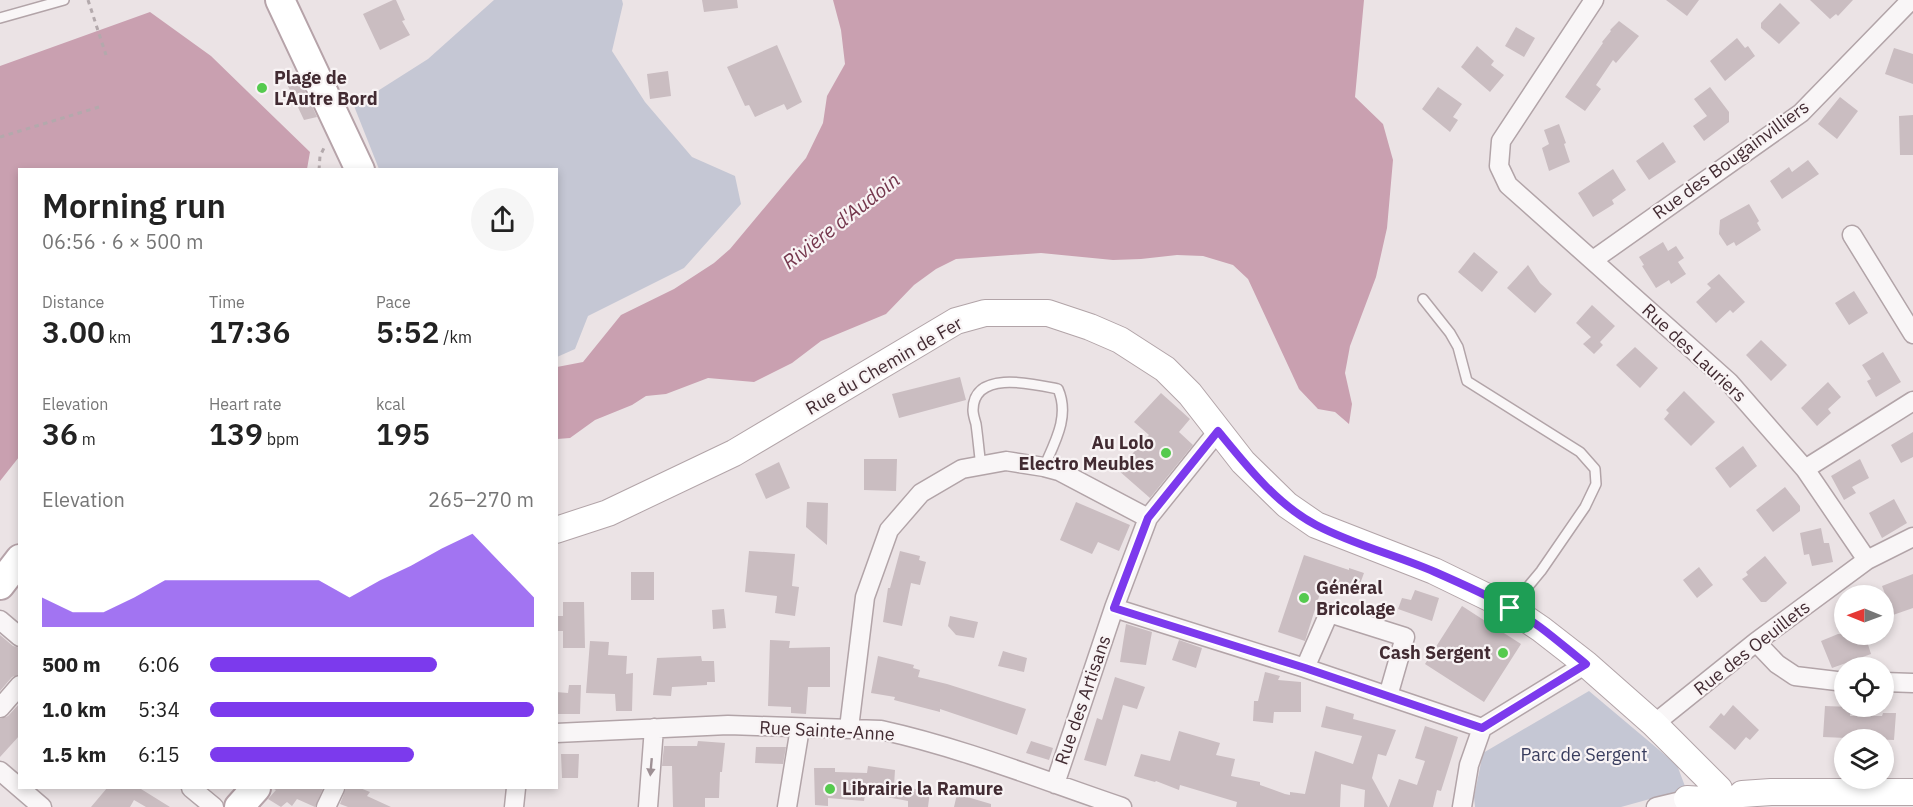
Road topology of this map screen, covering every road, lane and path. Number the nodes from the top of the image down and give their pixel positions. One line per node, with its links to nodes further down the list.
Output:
1 (64, 0): 6 (lane)
2 (88, 0): 7 (path)
3 (1594, 0): 12 (street, Rue des Lauriers)
4 (1911, 0): 12 (street, Rue des Bougainvilliers)
5 (279, 5): 10 (main road)
6 (0, 18)
7 (106, 55)
8 (99, 107): 9 (path)
9 (0, 137)
10 (359, 168)
11 (1852, 235): 14 (street)
12 (1593, 260): 19 (street, Rue des Lauriers)
13 (1423, 299): 27 (lane)
14 (1913, 334)
15 (1913, 401): 19 (street)
16 (1218, 431): 20 (street, Rue des Artisans); 21 (main road, Rue du Chemin de Fer); 27 (main road, Rue du Chemin de Fer)
17 (981, 466): 18 (street); 18 (lane); 42 (street)
18 (1044, 467): 20 (street)
19 (1805, 469): 23 (street, Rue des Lauriers)
20 (1148, 518): 26 (street, Rue des Artisans)
21 (558, 529)
22 (1913, 537): 23 (street, Rue des Oeuillets)
23 (1867, 560): 30 (street, Rue des Oeuillets)
24 (18, 562): 25 (main road)
25 (0, 585)
26 (1114, 608): 32 (street); 46 (street, Rue des Artisans)
27 (1510, 608): 31 (main road, Rue du Chemin de Fer)
28 (0, 620): 29 (street)
29 (18, 636)
30 (1756, 642): 33 (street); 39 (street, Rue des Oeuillets)
31 (1586, 664): 39 (main road, Rue du Chemin de Fer); 43 (street)
32 (1305, 668): 37 (street); 37 (street)
33 (1834, 681)
34 (1894, 682): 35 (street)
35 (1913, 683)
36 (18, 687): 38 (street)
37 (1388, 696): 43 (street)
38 (0, 708)
39 (1654, 724): 54 (main road, Rue du Chemin de Fer)
40 (654, 728): 41 (street, Rue Sainte-Anne); 44 (street, Rue Sainte-Anne); 61 (street, one-way to 61)
41 (800, 728): 42 (street, Rue Sainte-Anne); 62 (street)
42 (849, 728): 46 (street, Rue Sainte-Anne)
43 (1482, 728): 64 (street)
44 (558, 733)
45 (0, 771): 47 (street)
46 (1055, 784): 63 (street, Rue Sainte-Anne)
47 (18, 786)
48 (21, 789): 56 (street)
49 (192, 789): 57 (street)
50 (255, 789): 58 (main road)
51 (335, 789): 59 (street)
52 (516, 789): 60 (street)
53 (1913, 792): 54 (main road)
54 (1730, 797): 55 (main road)
55 (1687, 799): 65 (street)
56 (42, 807)
57 (214, 807)
58 (239, 807)
59 (326, 807)
60 (514, 807)
61 (648, 807)
62 (787, 807)
63 (1122, 807)
64 (1462, 807)
65 (1656, 807)

